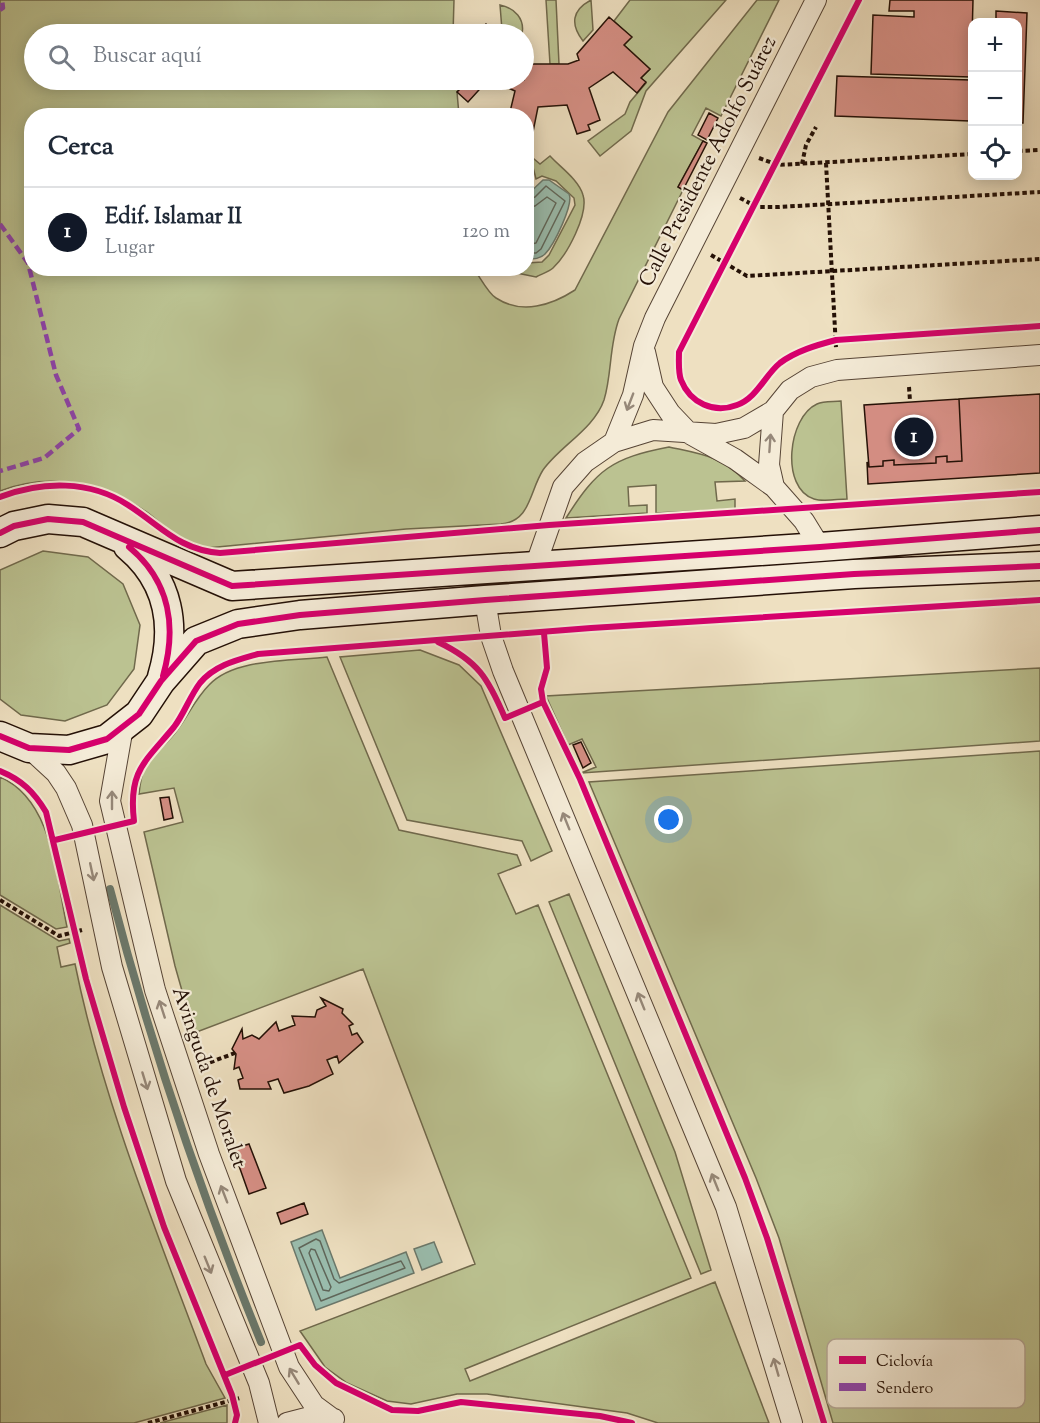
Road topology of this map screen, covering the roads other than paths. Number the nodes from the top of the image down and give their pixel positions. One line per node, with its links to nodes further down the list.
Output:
1 (816, 0): 2 (street, Calle Presidente Adolfo Suárez)
2 (644, 346): 5 (street); 6 (street, Calle Presidente Adolfo Suárez, one-way to 6)
3 (1040, 355): 4 (street)
4 (773, 411): 5 (street); 7 (street, one-way to 4)
5 (690, 434): 6 (street); 7 (street)
6 (614, 442): 12 (street)
7 (774, 487): 11 (street)
8 (1040, 530): 11 (main road)
9 (0, 533): 10 (main road)
10 (115, 535): 12 (main road); 15 (main road)
11 (820, 547): 12 (main road)
12 (536, 564)
13 (1040, 566): 14 (main road)
14 (485, 600): 15 (main road); 22 (street, one-way to 14)
15 (161, 681): 16 (main road)
16 (123, 727): 18 (main road); 19 (street, Avinguda de Moralet, one-way to 16)
17 (0, 736): 18 (main road)
18 (29, 748): 20 (street, one-way to 20)
19 (337, 1421): 21 (street)
20 (269, 1423)
21 (287, 1423)
22 (792, 1423)

